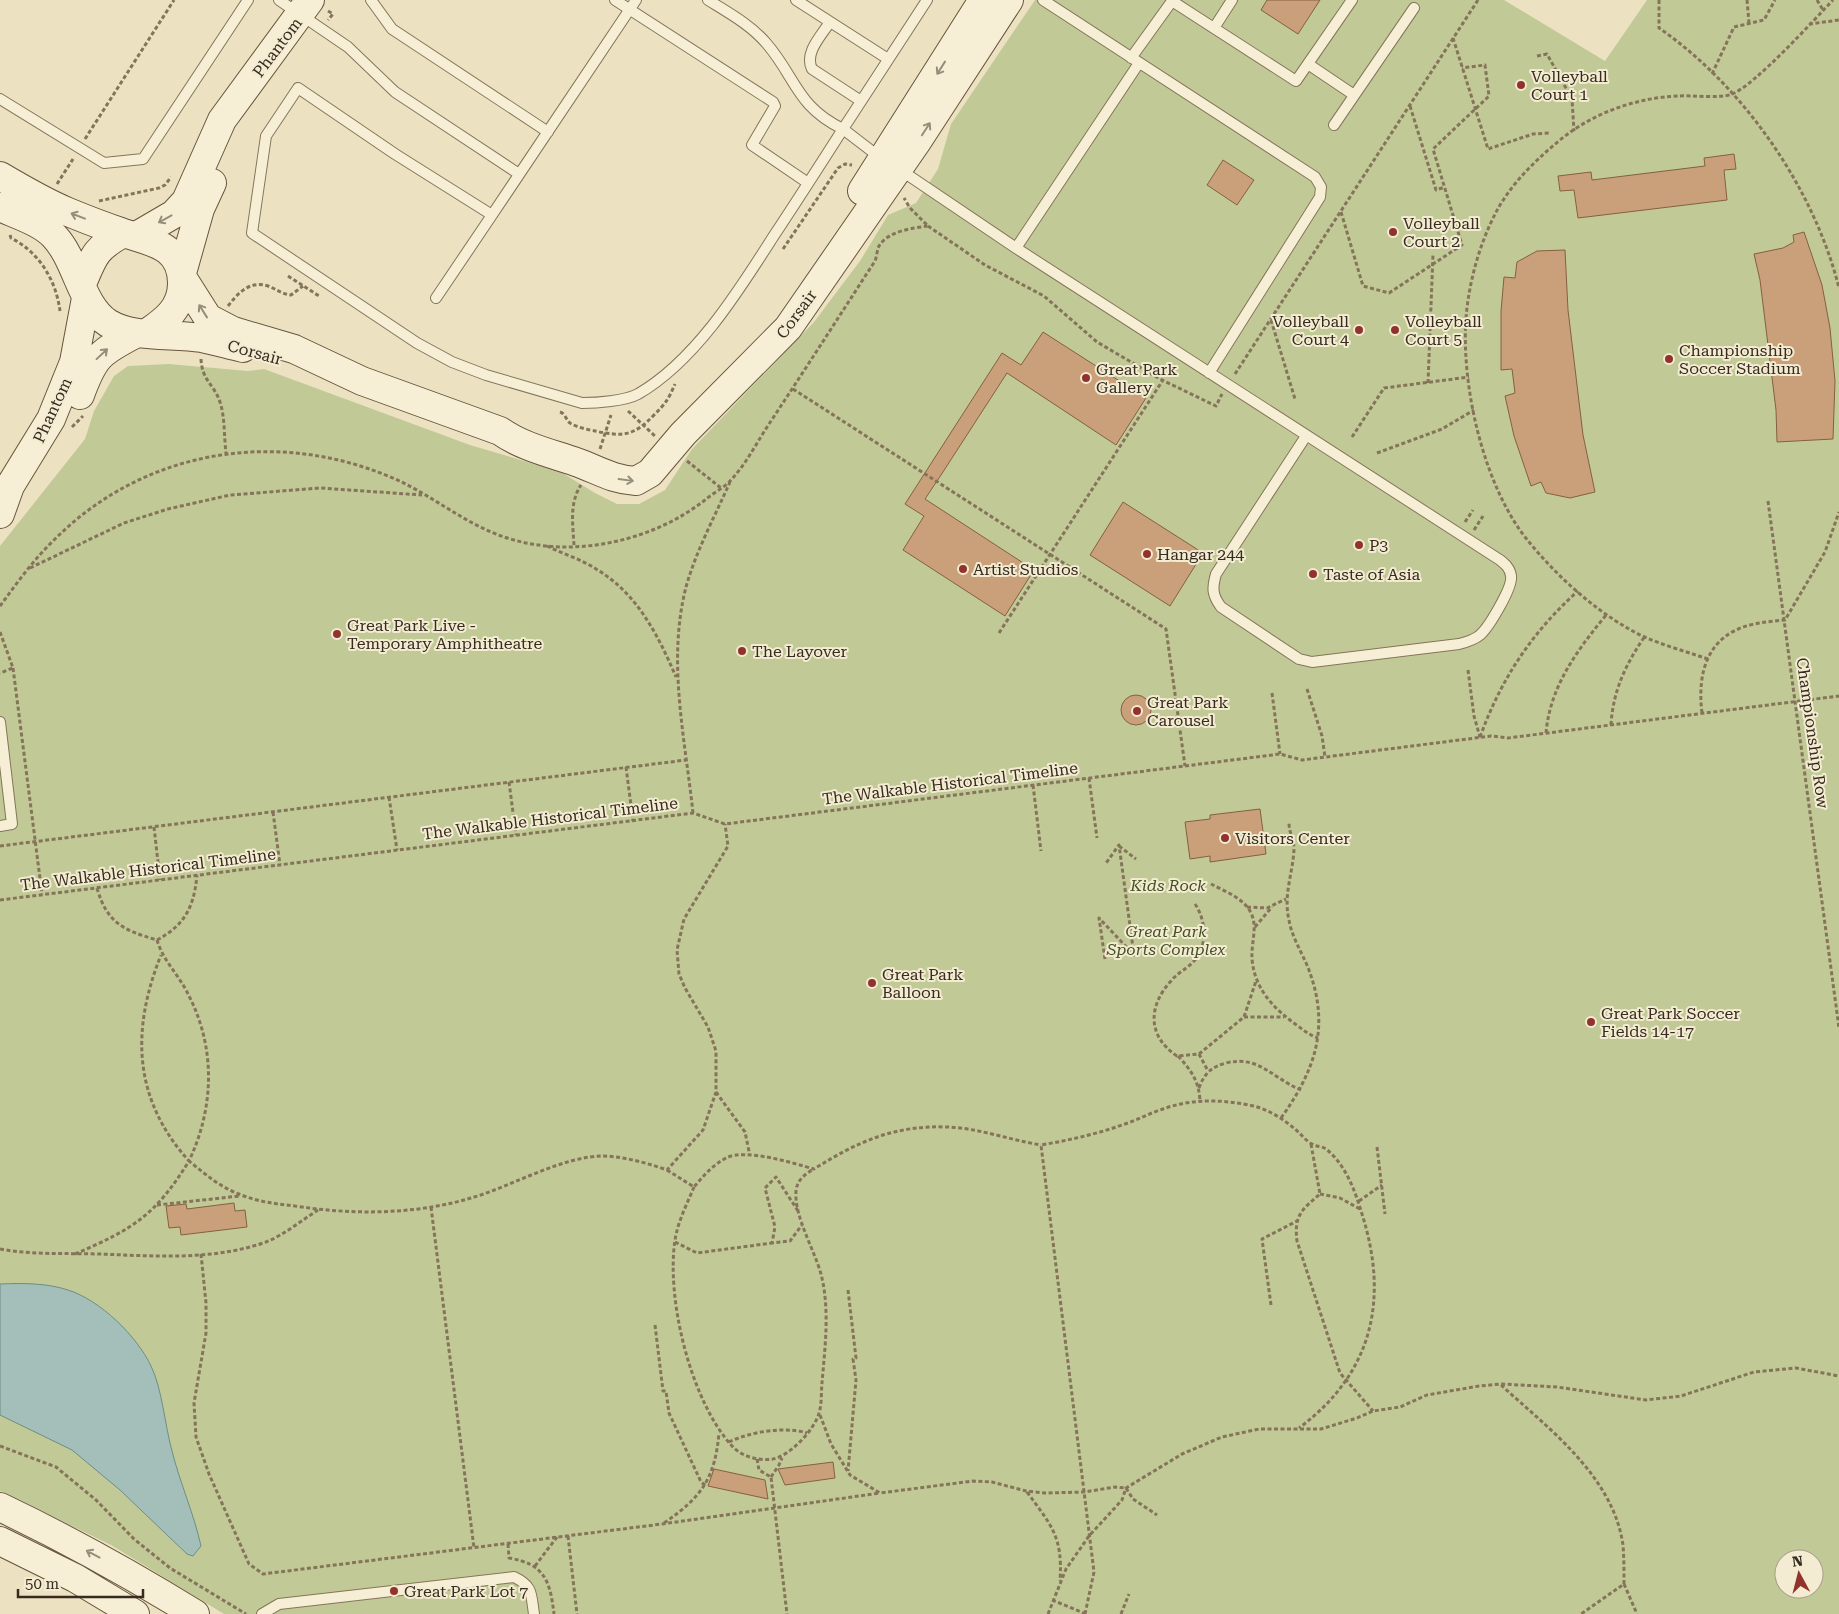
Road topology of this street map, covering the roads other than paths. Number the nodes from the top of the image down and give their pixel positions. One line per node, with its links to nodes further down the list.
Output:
1 (248, 0): 23 (lane)
2 (372, 0): 27 (lane)
3 (615, 0): 15 (lane)
4 (636, 0): 15 (lane)
5 (708, 0): 26 (lane)
6 (796, 0): 16 (lane)
7 (927, 0): 18 (lane)
8 (983, 0): 29 (street, Corsair, one-way to 29)
9 (1009, 0): 29 (street, Corsair, one-way to 9)
10 (1043, 0): 19 (lane)
11 (1232, 0): 17 (lane)
12 (1352, 0): 20 (lane)
13 (297, 5): 21 (street, Phantom); 28 (lane)
14 (1414, 8): 22 (lane)
15 (630, 10): 27 (lane); 31 (lane)
16 (830, 22): 18 (lane); 24 (lane)
17 (1214, 28): 19 (lane); 20 (lane)
18 (888, 59): 24 (lane)
19 (1135, 60): 35 (lane); 40 (lane)
20 (1308, 64): 22 (lane)
21 (242, 93): 34 (street, Phantom, one-way to 34); 36 (street, Phantom)
22 (1354, 95): 25 (lane)
23 (0, 99)
24 (861, 102): 26 (lane)
25 (1334, 125)
26 (843, 129): 29 (lane); 31 (lane)
27 (548, 132): 28 (lane)
28 (520, 174): 33 (lane)
29 (894, 174): 35 (lane); 41 (street, Corsair)
30 (0, 176): 34 (street, one-way to 30)
31 (808, 183): 33 (lane)
32 (0, 207): 37 (street)
33 (492, 214): 38 (lane)
34 (131, 234): 36 (street); 37 (street)
35 (1016, 248): 40 (lane)
36 (182, 275): 39 (street); 41 (street, Corsair, one-way to 36)
37 (84, 291): 39 (street); 43 (street, Phantom)
38 (436, 298)
39 (142, 333): 41 (street, Corsair); 43 (street, Phantom, one-way to 39)
40 (1210, 373): 42 (lane)
41 (362, 381)
42 (1306, 436): 42 (lane)
43 (0, 515)
44 (0, 722): 45 (lane)
45 (0, 826)
46 (0, 1507): 49 (street, one-way to 46)
47 (0, 1541): 48 (street)
48 (135, 1614)
49 (195, 1614)
50 (262, 1614): 51 (lane)
51 (534, 1614)

